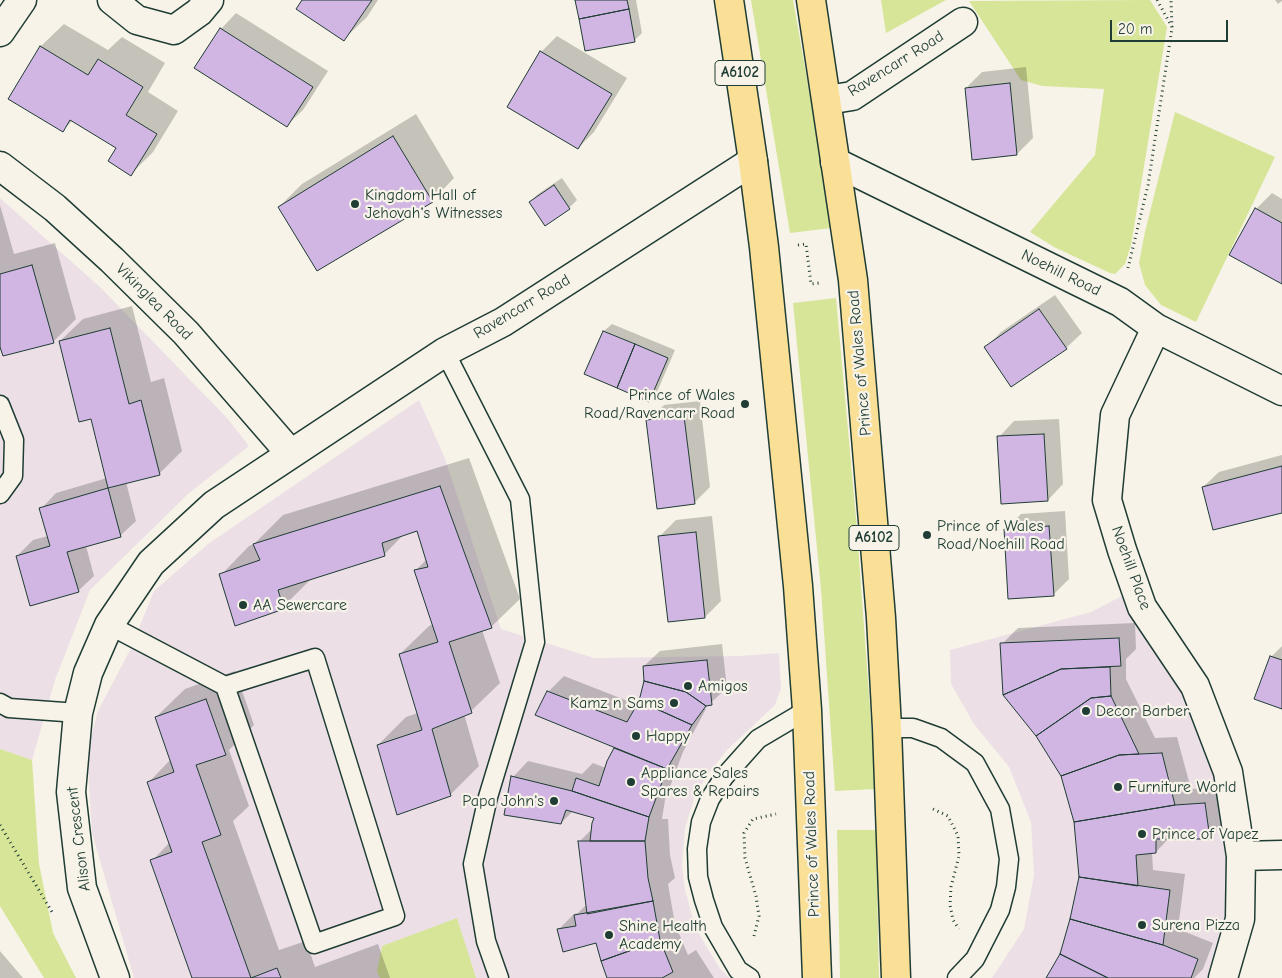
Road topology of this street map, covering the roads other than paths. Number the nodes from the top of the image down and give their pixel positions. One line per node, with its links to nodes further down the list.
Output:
1 (22, 0): 7 (street)
2 (112, 0): 3 (street)
3 (209, 0)
4 (729, 0): 9 (highway, Prince of Wales Road / A6102)
5 (811, 0): 8 (highway, Prince of Wales Road / A6102)
6 (963, 22): 8 (street, Ravencarr Road)
7 (0, 32)
8 (827, 100): 10 (highway, Prince of Wales Road / A6102)
9 (753, 161): 13 (street, Ravencarr Road); 21 (highway, Prince of Wales Road / A6102)
10 (835, 162): 12 (street, Noehill Road); 23 (highway, Prince of Wales Road / A6102)
11 (0, 166): 16 (street, Vikinglea Road)
12 (1156, 328): 14 (street, Noehill Road); 25 (street, Noehill Place)
13 (445, 352): 16 (street, Ravencarr Road); 27 (lane)
14 (1282, 392)
15 (0, 405): 17 (lane)
16 (292, 454): 18 (street, Alison Crescent)
17 (0, 494)
18 (109, 625): 19 (lane); 22 (street, Alison Crescent)
19 (225, 686): 19 (lane)
20 (0, 703): 22 (lane)
21 (806, 710): 28 (lane); 29 (highway, Prince of Wales Road / A6102)
22 (78, 713): 26 (street, Alison Crescent)
23 (887, 728): 30 (highway, Prince of Wales Road / A6102); 31 (lane)
24 (1282, 855): 25 (street)
25 (1241, 856): 32 (street, Noehill Place)
26 (115, 978)
27 (499, 978)
28 (750, 978)
29 (817, 978)
30 (896, 978)
31 (957, 978)
32 (1223, 978)

